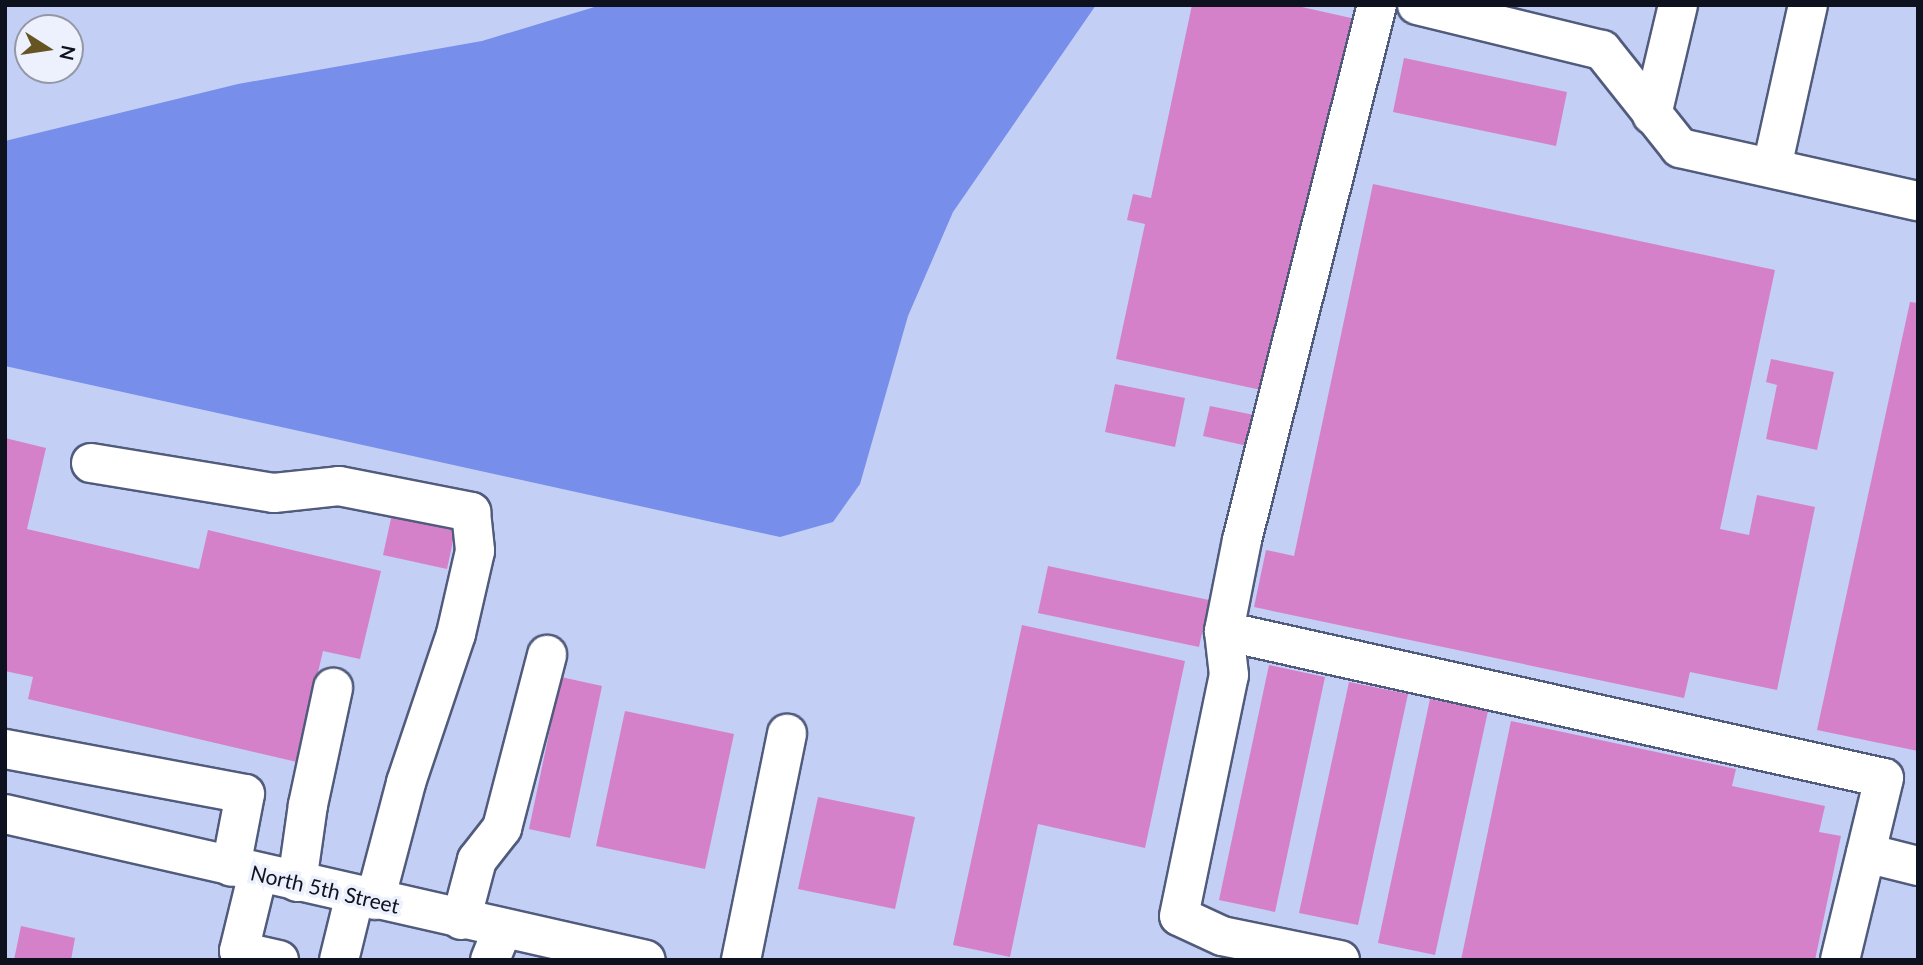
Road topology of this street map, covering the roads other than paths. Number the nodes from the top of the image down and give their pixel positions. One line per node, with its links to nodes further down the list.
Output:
1 (1377, 5): 9 (street)
2 (1417, 5): 5 (street)
3 (1678, 5): 5 (street)
4 (1808, 5): 6 (street)
5 (1652, 115): 6 (street)
6 (1772, 167): 7 (street)
7 (1918, 201)
8 (91, 463): 19 (street)
9 (1224, 631): 15 (street); 26 (street)
10 (547, 655): 20 (street)
11 (333, 688): 18 (street)
12 (787, 734): 25 (street)
13 (5, 749): 17 (street)
14 (5, 814): 17 (street, North 5th Street)
15 (1866, 853): 16 (street); 27 (street)
16 (1918, 866)
17 (244, 870): 18 (street, North 5th Street); 22 (street)
18 (297, 882): 19 (street, North 5th Street)
19 (365, 897): 20 (street, North 5th Street); 23 (street)
20 (461, 920): 21 (street, North 5th Street)
21 (496, 945): 24 (street, North 5th Street)
22 (279, 960)
23 (339, 960)
24 (646, 960)
25 (741, 960)
26 (1340, 960)
27 (1840, 960)

